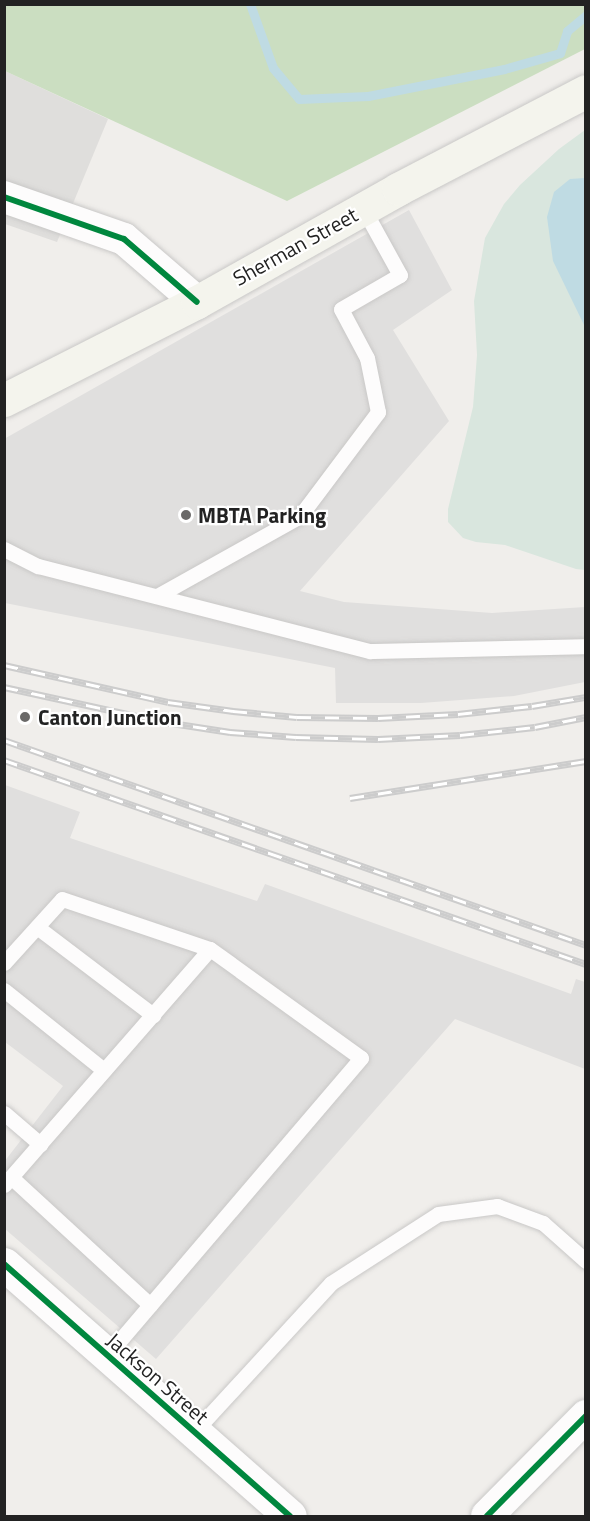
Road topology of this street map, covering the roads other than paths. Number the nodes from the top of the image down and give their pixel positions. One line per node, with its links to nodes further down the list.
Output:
1 (585, 91): 3 (main road, Sherman Street)
2 (4, 197): 4 (street)
3 (363, 208): 4 (main road, Sherman Street); 7 (lane)
4 (197, 302): 5 (main road, Sherman Street)
5 (4, 400)
6 (4, 549): 7 (lane)
7 (157, 596): 8 (lane)
8 (585, 646)
9 (37, 927): 10 (lane); 11 (lane); 13 (lane)
10 (210, 949): 13 (lane); 20 (lane)
11 (4, 963)
12 (4, 990): 14 (lane)
13 (153, 1015): 14 (lane)
14 (104, 1070): 16 (lane)
15 (4, 1113): 16 (lane)
16 (40, 1144): 17 (lane)
17 (8, 1181): 20 (lane)
18 (585, 1261): 23 (lane)
19 (4, 1264): 21 (street, Jackson Street)
20 (150, 1305): 21 (lane)
21 (107, 1355): 23 (street, Jackson Street)
22 (585, 1416): 25 (street)
23 (194, 1432): 24 (street, Jackson Street)
24 (290, 1516)
25 (487, 1516)

